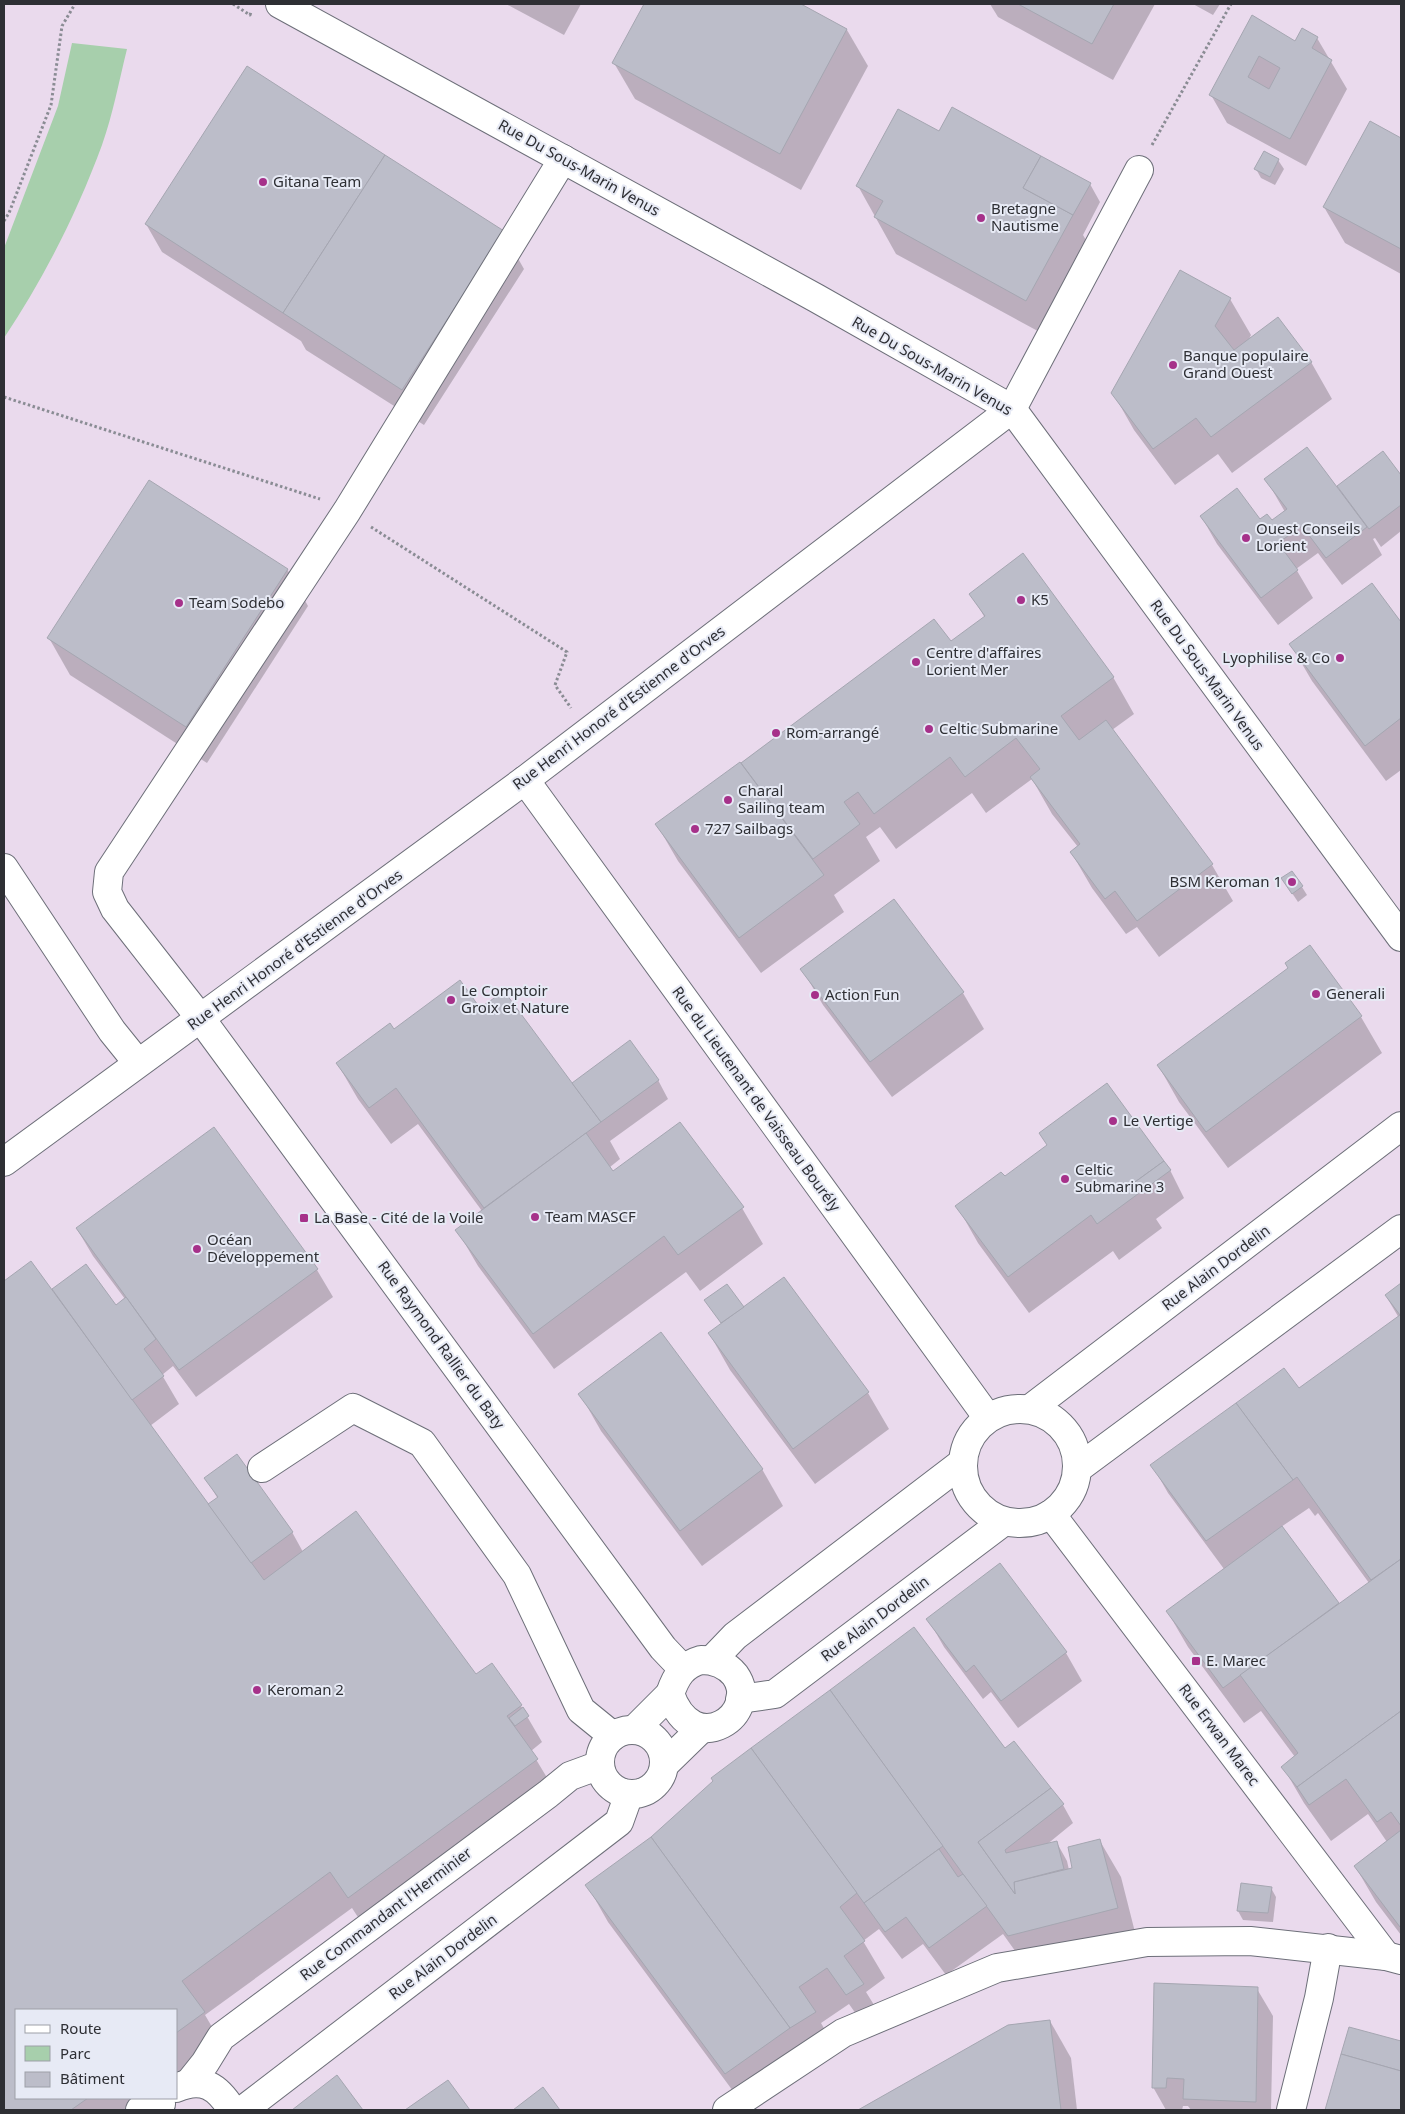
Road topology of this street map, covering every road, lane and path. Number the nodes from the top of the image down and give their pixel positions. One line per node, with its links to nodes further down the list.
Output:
1 (76, 4): 8 (path)
2 (233, 4): 5 (path)
3 (280, 4): 6 (street, Rue Du Sous-Marin Venus)
4 (1231, 4): 7 (path)
5 (254, 9)
6 (563, 159): 9 (street, Rue Du Sous-Marin Venus); 13 (street, Rue Raymond Rallier du Baty)
7 (1139, 170): 9 (street, Rue Henri Honoré d'Estienne d'Orves)
8 (4, 221)
9 (1012, 409): 10 (street, Rue Henri Honoré d'Estienne d'Orves); 12 (street, Rue Du Sous-Marin Venus)
10 (525, 780): 13 (street, Rue Henri Honoré d'Estienne d'Orves); 19 (street, Rue du Lieutenant de Vaisseau Bourély)
11 (4, 868): 14 (street)
12 (1401, 937)
13 (202, 1018): 14 (street, Rue Henri Honoré d'Estienne d'Orves); 26 (street, Rue Raymond Rallier du Baty)
14 (137, 1062): 16 (street, Rue Henri Honoré d'Estienne d'Orves)
15 (1401, 1126): 18 (street, Rue Alain Dordelin)
16 (4, 1162)
17 (1401, 1229): 22 (street)
18 (1030, 1409): 19 (street); 22 (street)
19 (988, 1418): 20 (street)
20 (962, 1463): 24 (street); 25 (street)
21 (262, 1468): 30 (street)
22 (1077, 1469): 23 (street)
23 (1051, 1514): 24 (street); 35 (street, Rue Erwan Marec)
24 (1003, 1522): 28 (street, Rue Alain Dordelin)
25 (712, 1660): 26 (street); 28 (street)
26 (683, 1669): 27 (street)
27 (670, 1694): 29 (street); 30 (street)
28 (740, 1699): 29 (street)
29 (702, 1728): 32 (street)
30 (623, 1733): 31 (street); 32 (street)
31 (600, 1765): 33 (street); 36 (street, Rue Commandant l'Herminier)
32 (664, 1765): 33 (street)
33 (629, 1794): 39 (street, Rue Alain Dordelin)
34 (1328, 1948): 35 (street); 40 (street); 41 (street)
35 (1394, 1958)
36 (178, 2087)
37 (178, 2093): 38 (street)
38 (232, 2110)
39 (243, 2110)
40 (727, 2110)
41 (1291, 2110)

